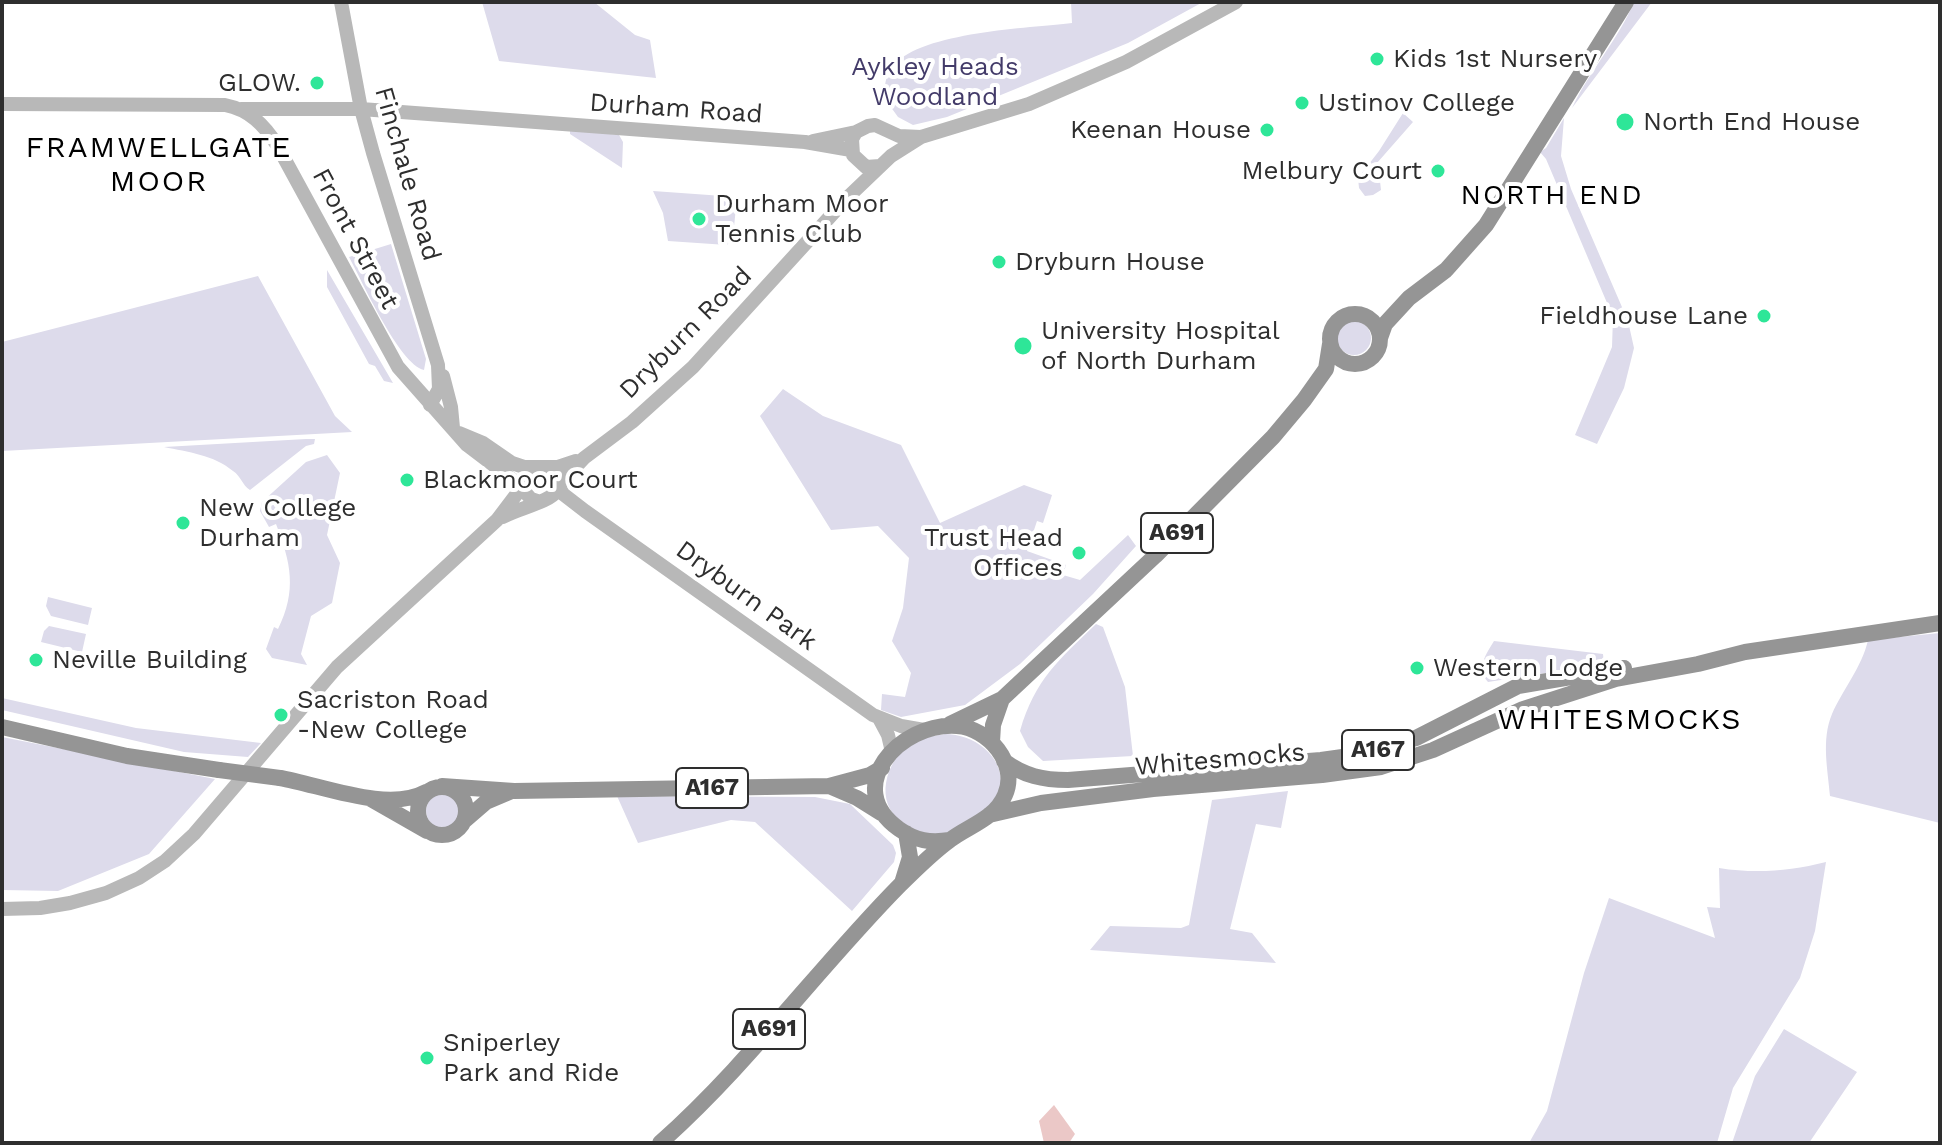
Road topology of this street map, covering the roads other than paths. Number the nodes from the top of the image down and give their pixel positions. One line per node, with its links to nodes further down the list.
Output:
1 (341, 2): 6 (street, Finchale Road)
2 (1236, 2): 9 (street)
3 (1626, 2): 14 (highway)
4 (2, 104): 5 (street)
5 (240, 109): 6 (street, Durham Road); 21 (street, Front Street)
6 (361, 109): 10 (street, Durham Road); 18 (street, Finchale Road)
7 (856, 132): 8 (street); 10 (street, Durham Road); 11 (street)
8 (888, 133): 9 (street); 12 (street)
9 (921, 137): 12 (street, Dryburn Road)
10 (805, 142): 11 (street, Durham Road)
11 (852, 153): 12 (street); 13 (street)
12 (885, 161): 13 (street, Dryburn Road)
13 (847, 198): 23 (street, Dryburn Road)
14 (1409, 298): 15 (highway); 16 (highway)
15 (1359, 314): 16 (highway); 17 (highway)
16 (1380, 338): 19 (highway)
17 (1330, 344): 19 (highway); 20 (highway, A691)
18 (436, 357): 21 (street, Finchale Road); 22 (street, Finchale Road)
19 (1352, 364): 20 (highway, A691)
20 (1304, 400): 32 (highway, A691)
21 (430, 405): 22 (street, Front Street)
22 (454, 430): 24 (street, Front Street); 26 (street, Front Street)
23 (584, 458): 24 (street, Dryburn Road); 25 (street, Dryburn Road)
24 (541, 469): 25 (street); 26 (street)
25 (559, 486): 27 (street); 28 (street, Dryburn Park)
26 (522, 487): 27 (street); 29 (street)
27 (542, 502): 28 (street, Dryburn Park); 29 (street)
28 (585, 511): 33 (street, Dryburn Park)
29 (497, 520): 51 (street)
30 (1940, 623): 31 (highway, Whitesmocks / A167)
31 (1724, 656): 38 (highway, Whitesmocks / A167); 45 (highway, Whitesmocks / A167)
32 (1002, 699): 35 (highway, A691); 36 (highway)
33 (880, 720): 35 (street, Dryburn Park); 37 (street)
34 (2, 727): 43 (highway, A167, bridge)
35 (933, 728): 36 (highway); 37 (highway)
36 (992, 742): 38 (highway)
37 (892, 752): 39 (highway)
38 (1004, 761): 45 (highway, A167)
39 (882, 768): 40 (highway, A167); 44 (highway)
40 (829, 786): 42 (highway, A167); 44 (highway, A167)
41 (434, 789): 42 (highway, A167); 43 (highway, A167); 46 (highway); 47 (highway)
42 (514, 791): 46 (highway, A167)
43 (369, 798): 47 (highway, A167)
44 (881, 813): 48 (highway, A167)
45 (989, 815): 49 (highway, A167)
46 (464, 821): 47 (highway)
47 (429, 832)
48 (906, 833): 49 (highway, A167); 50 (highway)
49 (950, 840): 50 (highway, A691)
50 (902, 884): 52 (highway, A691)
51 (2, 909)
52 (660, 1143)

